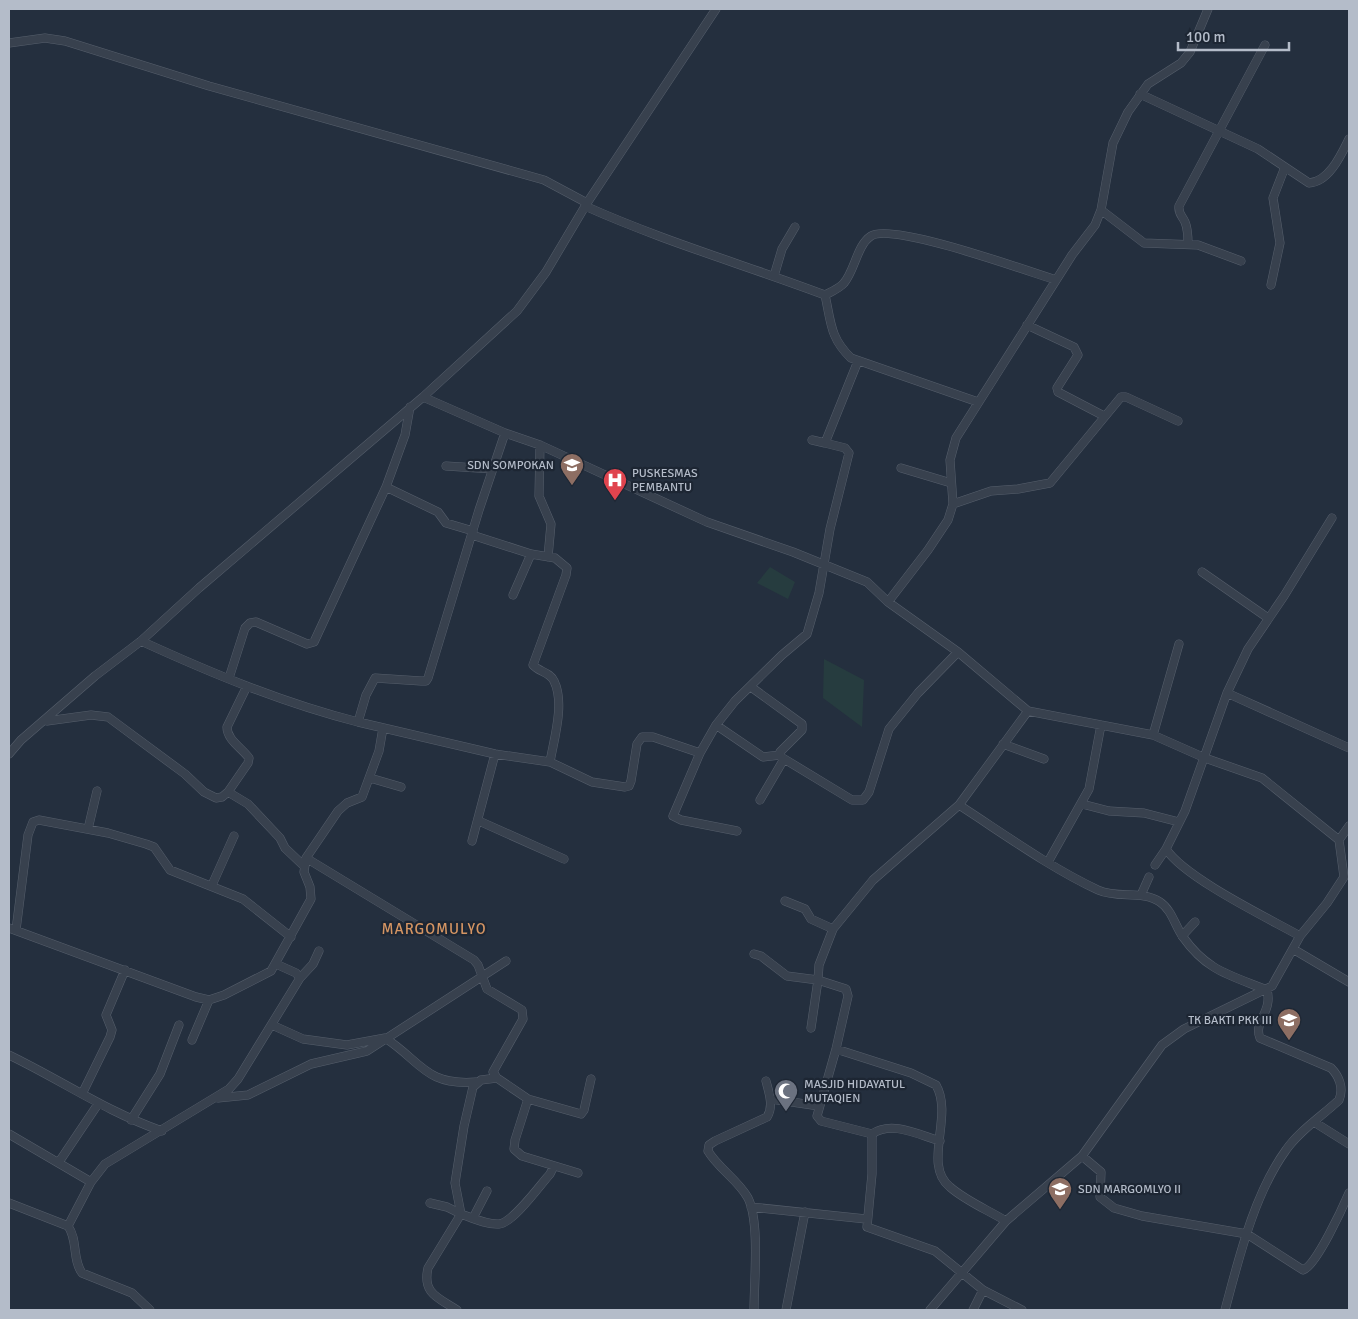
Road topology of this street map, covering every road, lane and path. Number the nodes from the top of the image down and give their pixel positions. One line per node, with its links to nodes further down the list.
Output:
1 (716, 9): 9 (street)
2 (1208, 9): 5 (street)
3 (9, 43): 9 (street)
4 (1265, 45): 6 (street)
5 (1140, 94): 6 (street); 10 (street)
6 (1219, 130): 8 (street); 12 (street)
7 (1349, 139): 8 (street)
8 (1285, 167): 16 (street)
9 (586, 205): 14 (street); 20 (street)
10 (1101, 210): 12 (street); 15 (street)
11 (795, 227): 14 (street)
12 (1188, 244): 13 (street)
13 (1241, 261)
14 (774, 276): 17 (street)
15 (1056, 280): 17 (street); 18 (street)
16 (1271, 285)
17 (825, 295): 19 (street)
18 (1027, 325): 21 (street); 23 (street)
19 (858, 360): 21 (street); 27 (street)
20 (423, 397): 22 (street); 25 (street)
21 (978, 402): 32 (street)
22 (410, 407): 33 (street); 44 (street)
23 (1104, 416): 24 (street); 34 (street)
24 (1178, 421)
25 (505, 433): 28 (street); 31 (street)
26 (812, 440): 27 (street)
27 (825, 443): 39 (street)
28 (540, 445): 38 (street); 39 (street)
29 (446, 466): 31 (street)
30 (901, 468): 32 (street)
31 (493, 469): 36 (street)
32 (951, 483): 34 (street)
33 (386, 486): 36 (street); 47 (street)
34 (953, 504): 42 (street)
35 (1332, 518): 43 (street)
36 (472, 533): 37 (street); 53 (street)
37 (531, 554): 38 (street); 41 (street)
38 (548, 557): 66 (street)
39 (825, 566): 42 (street); 49 (street)
40 (1202, 572): 43 (street)
41 (513, 595)
42 (888, 602): 46 (street)
43 (1268, 618): 50 (street)
44 (141, 642): 47 (street); 52 (street)
45 (1179, 644): 57 (street)
46 (958, 652): 51 (street); 63 (street)
47 (229, 678): 48 (street)
48 (247, 686): 53 (street); 70 (street)
49 (751, 687): 54 (street); 63 (street)
50 (1227, 693): 59 (street); 64 (street)
51 (1028, 711): 55 (street); 58 (street)
52 (46, 721): 61 (street); 70 (street)
53 (358, 722): 56 (street)
54 (716, 725): 60 (street); 63 (street)
55 (1101, 725): 57 (street); 73 (street)
56 (383, 728): 62 (street); 67 (street)
57 (1153, 735): 64 (street)
58 (1003, 744): 65 (street); 72 (street)
59 (1349, 748)
60 (700, 753): 66 (street); 78 (street)
61 (9, 754)
62 (495, 754): 66 (street); 74 (street)
63 (782, 757): 71 (street)
64 (1205, 758): 75 (street); 80 (street)
65 (1044, 759)
66 (550, 762)
67 (370, 778): 68 (street); 84 (street)
68 (401, 787)
69 (97, 792): 77 (street)
70 (228, 792): 84 (street)
71 (760, 800)
72 (959, 804): 85 (street); 93 (street)
73 (1082, 804): 75 (street); 85 (street)
74 (479, 821): 81 (street); 83 (street)
75 (1179, 822): 82 (street)
76 (1349, 826): 80 (street)
77 (88, 829): 88 (street); 92 (street)
78 (737, 832)
79 (234, 836): 88 (street)
80 (1339, 840): 95 (street)
81 (472, 841)
82 (1166, 849): 86 (street); 95 (street)
83 (564, 859)
84 (305, 862): 96 (street); 103 (street)
85 (1048, 862): 89 (street)
86 (1155, 864)
87 (1150, 877): 89 (street)
88 (212, 884): 96 (street)
89 (1141, 895): 94 (street)
90 (786, 900): 93 (street)
91 (1195, 922): 94 (street)
92 (12, 929): 102 (street)
93 (833, 929): 105 (street)
94 (1182, 936): 107 (street)
95 (1300, 936): 97 (street)
96 (291, 937): 101 (street)
97 (1293, 949): 106 (street); 107 (street)
98 (319, 951): 104 (street)
99 (754, 954): 105 (street)
100 (506, 961): 103 (street)
101 (276, 964): 104 (street); 108 (street)
102 (124, 970): 108 (street); 121 (street)
103 (482, 976): 113 (street); 116 (street)
104 (300, 978): 110 (street)
105 (818, 980): 111 (street); 114 (street)
106 (1349, 982)
107 (1267, 990): 122 (street); 135 (street)
108 (209, 1000): 112 (street)
109 (179, 1025): 128 (street)
110 (272, 1025): 113 (street); 123 (street)
111 (811, 1028)
112 (192, 1040)
113 (388, 1040): 119 (street); 123 (street)
114 (836, 1050): 127 (street); 133 (street)
115 (9, 1055): 121 (street)
116 (496, 1078): 119 (street); 124 (street)
117 (591, 1079): 124 (street)
118 (766, 1081): 125 (street)
119 (476, 1082): 146 (street)
120 (1349, 1088): 122 (street)
121 (82, 1094): 126 (street)
122 (1341, 1094): 129 (street)
123 (218, 1098): 130 (street)
124 (528, 1099): 137 (street)
125 (771, 1099): 127 (street); 144 (street)
126 (98, 1104): 128 (street); 136 (street)
127 (819, 1106): 132 (street)
128 (131, 1120): 130 (street)
129 (1314, 1122): 134 (street); 151 (street)
130 (162, 1131): 139 (street)
131 (9, 1134): 136 (street)
132 (872, 1134): 133 (street); 148 (street)
133 (940, 1141): 149 (street)
134 (1349, 1144)
135 (1082, 1156): 149 (street); 151 (street)
136 (59, 1162): 139 (street)
137 (554, 1166): 138 (street); 147 (street)
138 (578, 1173)
139 (91, 1182): 150 (street)
140 (487, 1191): 147 (street)
141 (1349, 1192): 151 (street)
142 (9, 1203): 150 (street)
143 (430, 1203): 146 (street)
144 (751, 1207): 145 (street); 156 (street)
145 (805, 1212): 148 (street); 157 (street)
146 (461, 1214): 147 (street); 155 (street)
147 (473, 1218)
148 (866, 1219): 152 (street)
149 (1006, 1221): 152 (street)
150 (68, 1226): 154 (street)
151 (1248, 1234): 161 (street)
152 (962, 1274): 153 (street); 158 (street)
153 (983, 1290): 159 (street); 160 (street)
154 (150, 1310)
155 (457, 1310)
156 (754, 1310)
157 (786, 1310)
158 (930, 1310)
159 (973, 1310)
160 (1022, 1310)
161 (1225, 1310)

